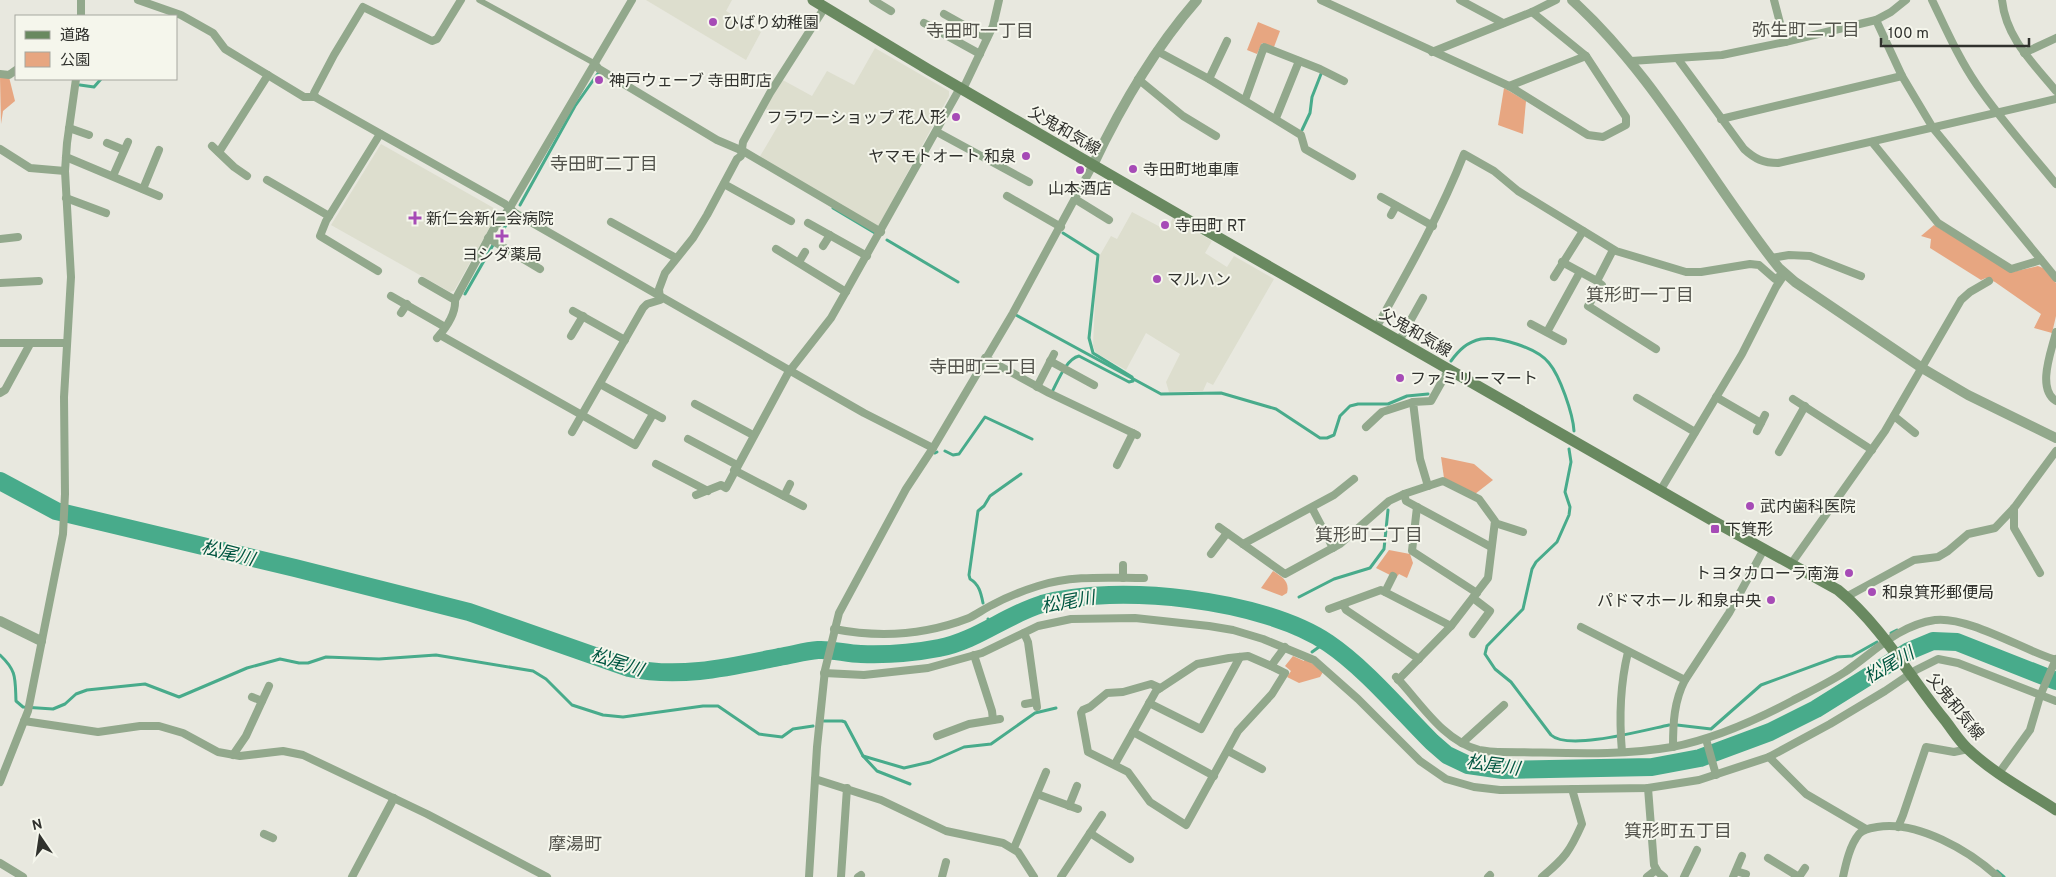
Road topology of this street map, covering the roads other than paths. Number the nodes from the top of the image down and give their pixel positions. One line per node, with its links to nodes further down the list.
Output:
1 (81, 0): 24 (street)
2 (138, 0): 43 (street)
3 (357, 0): 20 (street)
4 (461, 0): 20 (street)
5 (479, 0): 40 (street)
6 (632, 0): 40 (street)
7 (813, 0): 21 (main road, 父鬼和気線)
8 (873, 0): 19 (street)
9 (1197, 0): 32 (street)
10 (1321, 0): 33 (street)
11 (1460, 0): 27 (street)
12 (1556, 0): 22 (street)
13 (1572, 0): 39 (street)
14 (1774, 0): 31 (street)
15 (1906, 0): 25 (street)
16 (1932, 0): 55 (street)
17 (2002, 0): 34 (street)
18 (1000, 1): 28 (street)
19 (888, 6)
20 (363, 7): 52 (street)
21 (825, 7): 50 (main road, 父鬼和気線); 71 (street)
22 (1532, 12): 27 (street); 36 (street)
23 (944, 14): 28 (street)
24 (81, 15)
25 (1876, 20): 31 (street); 44 (street)
26 (924, 22): 35 (street)
27 (1504, 23): 33 (street)
28 (988, 38): 35 (street)
29 (2056, 38): 34 (street)
30 (1227, 41): 47 (street)
31 (1785, 42): 37 (street)
32 (1157, 51): 45 (street); 47 (street)
33 (1432, 52): 49 (street)
34 (2024, 53): 51 (street)
35 (980, 54): 50 (street)
36 (1586, 56): 49 (street); 49 (street)
37 (1678, 59): 39 (street); 57 (street)
38 (1299, 61): 48 (street); 54 (street); 56 (street)
39 (1631, 61): 117 (street)
40 (594, 63): 71 (street); 94 (street)
41 (15, 71): 42 (street)
42 (0, 74)
43 (268, 75): 52 (street); 70 (street)
44 (1902, 76): 57 (street); 59 (street)
45 (1138, 78): 63 (street); 74 (street)
46 (76, 80): 58 (street)
47 (1210, 80): 54 (street)
48 (1344, 81)
49 (1509, 86)
50 (960, 88): 60 (street); 74 (main road, 父鬼和気線)
51 (2056, 91)
52 (315, 97): 62 (street)
53 (2056, 99): 55 (street)
54 (1245, 100): 56 (street)
55 (1997, 113): 59 (street); 85 (street)
56 (1276, 118): 80 (street)
57 (1721, 119): 64 (street)
58 (69, 128): 61 (street); 72 (street)
59 (1933, 128): 64 (street); 118 (street)
60 (937, 132): 73 (street); 105 (street)
61 (88, 134)
62 (380, 134): 94 (street); 97 (street)
63 (1216, 136)
64 (1872, 142): 118 (street)
65 (107, 143): 78 (street)
66 (212, 146): 70 (street)
67 (0, 149): 76 (street)
68 (160, 150): 75 (street)
69 (990, 151): 73 (street)
70 (218, 152): 79 (street)
71 (742, 153): 84 (street); 105 (street)
72 (66, 157): 76 (street); 78 (street)
73 (986, 159): 83 (street)
74 (1093, 165): 92 (street); 147 (main road, 父鬼和気線)
75 (152, 168): 77 (street); 86 (street)
76 (65, 171): 91 (street)
77 (160, 172)
78 (113, 176): 86 (street)
79 (248, 176)
80 (1352, 176)
81 (267, 180): 87 (street)
82 (290, 182): 87 (street)
83 (1029, 182)
84 (724, 184): 99 (street); 116 (street)
85 (2056, 184)
86 (143, 189): 88 (street)
87 (285, 191): 97 (street)
88 (159, 196)
89 (1007, 196): 103 (street)
90 (1380, 197): 93 (street)
91 (66, 198): 95 (street); 156 (street)
92 (1075, 199): 98 (street); 103 (street)
93 (1396, 206): 96 (street); 102 (street)
94 (509, 209): 109 (street); 135 (street)
95 (106, 213)
96 (1391, 215)
97 (329, 216): 119 (street)
98 (1109, 220)
99 (792, 221)
100 (611, 222): 116 (street)
101 (808, 224): 106 (street)
102 (1433, 226): 104 (street); 147 (street)
103 (1060, 227): 160 (street)
104 (1583, 231): 112 (street); 121 (street)
105 (881, 232): 115 (street)
106 (830, 235): 110 (street); 115 (street)
107 (18, 237): 108 (street)
108 (0, 238)
109 (492, 241): 122 (street); 138 (street)
110 (823, 246)
111 (776, 250): 120 (street)
112 (1613, 250): 125 (street); 131 (street)
113 (805, 252): 120 (street)
114 (369, 254): 119 (street)
115 (867, 256): 134 (street)
116 (676, 258): 135 (street)
117 (1771, 258): 125 (street); 126 (street)
118 (2040, 260): 128 (street)
119 (364, 262): 123 (street)
120 (799, 262): 134 (street)
121 (1562, 262): 124 (street); 127 (street)
122 (540, 269)
123 (378, 271)
124 (1580, 272): 131 (street); 148 (street)
125 (1785, 273): 161 (street); 170 (street)
126 (1862, 276)
127 (1554, 277)
128 (2056, 278)
129 (39, 280): 133 (street)
130 (422, 280): 138 (street)
131 (1597, 281): 142 (street)
132 (1989, 281): 161 (street)
133 (0, 283)
134 (846, 292): 163 (street)
135 (660, 294): 151 (street); 163 (street)
136 (391, 296): 139 (street)
137 (1423, 298): 152 (street)
138 (455, 300): 146 (street)
139 (407, 304): 141 (street); 146 (street)
140 (573, 311): 143 (street)
141 (401, 313)
142 (1601, 315): 144 (street); 154 (street)
143 (583, 316): 150 (street); 151 (street)
144 (1596, 322)
145 (1531, 324): 148 (street)
146 (444, 327): 179 (street)
147 (1376, 328): 152 (main road, 父鬼和気線)
148 (1547, 332): 153 (street)
149 (2056, 332): 173 (street)
150 (572, 336)
151 (625, 340): 166 (street)
152 (1399, 341): 162 (main road, 父鬼和気線)
153 (1563, 341)
154 (1643, 341): 158 (street); 159 (street)
155 (0, 343): 157 (street)
156 (67, 343): 157 (street); 242 (street)
157 (30, 344): 169 (street)
158 (1639, 348)
159 (1656, 349)
160 (985, 358): 168 (street); 197 (street)
161 (1922, 368): 182 (street); 195 (street)
162 (1449, 369): 174 (street); 208 (main road, 父鬼和気線)
163 (791, 370): 194 (street); 197 (street)
164 (1091, 372): 165 (street)
165 (1086, 380): 167 (street); 168 (street)
166 (600, 384): 178 (street); 179 (street)
167 (1094, 385)
168 (1037, 387): 202 (street)
169 (0, 393)
170 (1716, 397): 185 (street); 192 (street)
171 (1638, 398): 177 (street)
172 (1793, 399): 176 (street)
173 (2056, 401)
174 (1413, 402): 188 (street); 206 (street)
175 (695, 404): 194 (street)
176 (1805, 406): 186 (street); 189 (street)
177 (1657, 409): 183 (street); 192 (street)
178 (653, 414): 179 (street); 184 (street)
179 (582, 415): 191 (street)
180 (1765, 415): 185 (street)
181 (1834, 415): 186 (street)
182 (1894, 416): 193 (street); 198 (street)
183 (1652, 417)
184 (662, 418)
185 (1761, 422): 190 (street)
186 (1829, 422): 198 (street)
187 (1785, 424): 189 (street)
188 (1366, 427)
189 (1793, 428): 200 (street)
190 (1757, 430)
191 (572, 432)
192 (1695, 432): 208 (street)
193 (1915, 433)
194 (753, 435): 203 (street)
195 (2056, 438)
196 (688, 439): 203 (street)
197 (933, 448): 239 (street)
198 (1872, 450): 225 (street)
199 (2056, 451): 215 (street)
200 (1780, 452)
201 (656, 464): 207 (street)
202 (1117, 465)
203 (735, 468): 207 (street); 211 (street)
204 (1354, 479): 214 (street)
205 (790, 484): 211 (street)
206 (1428, 486): 209 (street); 216 (street)
207 (708, 491): 210 (street)
208 (1660, 491): 223 (main road, 父鬼和気線)
209 (1404, 494): 213 (street); 222 (street)
210 (696, 495)
211 (784, 496): 212 (street)
212 (803, 506)
213 (1417, 507): 221 (street); 232 (street)
214 (1312, 508): 220 (street); 222 (street)
215 (2014, 508): 227 (street); 233 (street)
216 (1495, 523): 218 (street); 221 (street)
217 (1219, 527): 219 (street)
218 (1523, 532)
219 (1227, 533): 220 (street); 224 (street)
220 (1243, 544): 222 (street)
221 (1491, 547): 232 (street)
222 (1333, 548)
223 (1764, 549): 225 (main road, 父鬼和気線); 253 (street)
224 (1211, 554)
225 (1790, 564): 233 (main road, 父鬼和気線)
226 (1123, 565): 229 (street)
227 (2040, 573)
228 (1393, 576): 231 (street)
229 (1123, 578): 230 (street); 239 (street)
230 (1144, 578)
231 (1385, 592): 234 (street); 237 (street)
232 (1475, 595): 237 (street); 241 (street)
233 (1846, 597): 243 (main road, 父鬼和気線)
234 (1343, 604): 235 (street); 248 (street)
235 (1329, 609)
236 (0, 621): 242 (street)
237 (1451, 626): 248 (street)
238 (1581, 627): 245 (street)
239 (833, 630): 251 (street)
240 (1024, 633): 244 (street); 246 (street); 263 (street)
241 (1473, 634)
242 (41, 641): 265 (street)
243 (1888, 643): 249 (street); 252 (main road, 父鬼和気線); 268 (street)
244 (1285, 647): 250 (street); 287 (street)
245 (1628, 652): 253 (street); 273 (street)
246 (974, 655): 251 (street); 254 (street)
247 (1240, 657): 250 (street); 257 (street); 262 (street)
248 (1419, 659): 269 (street)
249 (2055, 660): 258 (street)
250 (1271, 666): 272 (street)
251 (824, 671): 282 (street)
252 (1909, 672): 258 (street); 271 (main road, 父鬼和気線); 275 (street)
253 (1685, 680): 270 (street)
254 (984, 685): 256 (street); 267 (street)
255 (269, 686): 260 (street)
256 (975, 688)
257 (1160, 688): 262 (street); 276 (street)
258 (2041, 694): 261 (street); 280 (street)
259 (252, 698): 260 (street)
260 (262, 701): 274 (street)
261 (2056, 701)
262 (1149, 703): 266 (street)
263 (1025, 704)
264 (1504, 706): 269 (street)
265 (24, 721): 274 (street); 283 (street)
266 (1133, 732): 276 (street); 281 (street)
267 (937, 736)
268 (1706, 740): 270 (street); 279 (street)
269 (1462, 743): 273 (street)
270 (1673, 747): 273 (street)
271 (1968, 749): 280 (main road, 父鬼和気線); 294 (street)
272 (1228, 751): 277 (street); 281 (street)
273 (1622, 752)
274 (233, 755): 289 (street)
275 (1769, 757): 279 (street); 295 (street)
276 (1115, 764): 281 (street)
277 (1262, 769)
278 (1046, 772): 288 (street)
279 (1715, 773): 286 (street)
280 (1999, 773): 292 (main road, 父鬼和気線)
281 (1214, 776)
282 (815, 779): 285 (street); 313 (street)
283 (0, 782)
284 (1077, 786): 290 (street)
285 (847, 788): 299 (street); 314 (street)
286 (1648, 788): 287 (street); 307 (street)
287 (1572, 789): 318 (street)
288 (1038, 794): 290 (street); 299 (street)
289 (394, 798): 311 (street); 312 (street)
290 (1069, 806): 291 (street)
291 (1078, 809)
292 (2056, 810)
293 (1102, 815): 296 (street)
294 (1898, 827): 295 (street); 324 (street)
295 (1866, 829): 323 (street)
296 (1090, 833): 302 (street); 317 (street)
297 (264, 834): 298 (street)
298 (273, 838)
299 (1014, 848): 316 (street)
300 (1696, 850): 321 (street)
301 (1742, 856): 308 (street)
302 (1130, 858)
303 (1768, 858): 322 (street)
304 (946, 862): 315 (street)
305 (0, 863): 310 (street)
306 (1805, 868): 322 (street)
307 (1656, 870): 319 (street); 320 (street)
308 (1735, 874): 309 (street)
309 (1746, 874)
310 (23, 877)
311 (352, 877)
312 (547, 877)
313 (809, 877)
314 (841, 877)
315 (942, 877)
316 (1034, 877)
317 (1061, 877)
318 (1542, 877)
319 (1647, 877)
320 (1664, 877)
321 (1684, 877)
322 (1799, 877)
323 (1843, 877)
324 (1998, 877)

